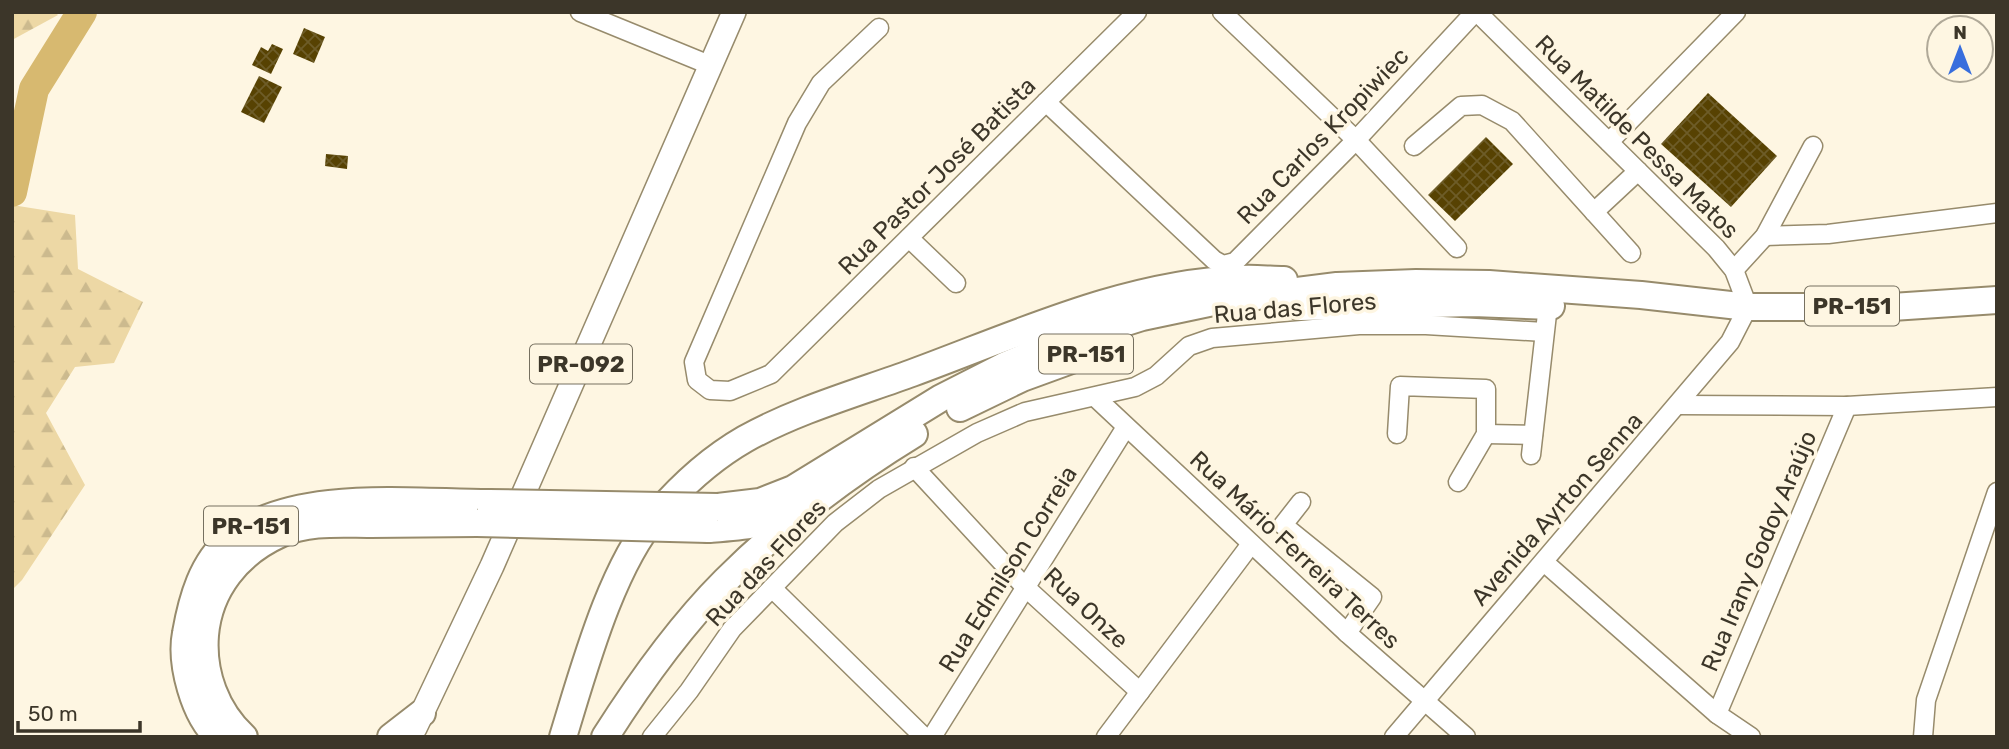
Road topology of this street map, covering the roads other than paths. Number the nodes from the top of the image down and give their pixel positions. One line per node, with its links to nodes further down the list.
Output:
1 (580, 12): 8 (street)
2 (734, 12): 8 (main road, PR-092)
3 (1137, 12): 9 (street, Rua Pastor José Batista)
4 (1222, 12): 10 (street)
5 (1476, 12): 10 (street, Rua Carlos Kropiwiec); 11 (street, Rua Matilde Pessa Matos)
6 (1736, 12): 11 (street)
7 (879, 28): 18 (street, Rua Pastor José Batista)
8 (712, 66): 53 (main road, PR-092)
9 (1046, 102): 10 (street, Rua Carlos Kropiwiec); 18 (street, Rua Pastor José Batista)
10 (1356, 140): 19 (street)
11 (1609, 142): 14 (street, Rua Matilde Pessa Matos)
12 (1414, 146): 15 (street)
13 (1813, 146): 17 (street)
14 (1638, 171): 15 (street); 21 (street, Rua Matilde Pessa Matos)
15 (1594, 212): 20 (street)
16 (1997, 213): 17 (street)
17 (1765, 236): 21 (street)
18 (909, 238): 22 (street)
19 (1457, 248)
20 (1631, 253)
21 (1734, 270): 27 (street, Rua Matilde Pessa Matos)
22 (956, 284)
23 (1338, 286): 24 (highway, PR-151); 44 (highway, PR-151); 57 (highway, PR-151)
24 (1707, 304): 26 (highway, PR-151); 27 (highway, PR-151)
25 (1992, 304): 27 (highway, PR-151)
26 (1548, 306): 28 (street); 35 (highway, PR-151)
27 (1748, 307): 31 (street, Avenida Ayrton Senna)
28 (1544, 332): 29 (street, Rua das Flores); 37 (street)
29 (1095, 397): 33 (street, Rua Mário Ferreira Terres); 39 (street, Rua das Flores)
30 (1997, 397): 32 (street)
31 (1678, 405): 32 (street); 46 (street, Avenida Ayrton Senna)
32 (1847, 406): 52 (street, Rua Irany Godoy Araújo)
33 (1126, 427): 45 (street, Rua Mário Ferreira Terres); 47 (street, Rua Edmilson Correia)
34 (1486, 434): 36 (street); 37 (street); 40 (street)
35 (911, 435): 44 (highway, PR-151); 58 (highway, PR-151)
36 (1397, 435)
37 (1533, 435): 38 (street)
38 (1531, 455)
39 (914, 467): 47 (street, Rua Onze); 48 (street, Rua das Flores)
40 (1458, 482)
41 (1997, 492): 66 (street)
42 (1301, 502): 49 (street)
43 (483, 513): 44 (highway, PR-151, bridge); 54 (highway, PR-151); 55 (highway, PR-151)
44 (713, 518)
45 (1251, 544): 49 (street, Rua Mário Ferreira Terres); 50 (street)
46 (1544, 562): 51 (street, Avenida Ayrton Senna); 52 (street)
47 (1024, 586): 50 (street, Rua Onze); 61 (street, Rua Edmilson Correia)
48 (772, 588): 59 (street, Rua das Flores); 60 (street)
49 (1347, 633): 51 (street, Rua Mário Ferreira Terres)
50 (1140, 692): 62 (street)
51 (1424, 701): 63 (street, Avenida Ayrton Senna); 64 (street, Rua Mário Ferreira Terres)
52 (1717, 714): 65 (street)
53 (416, 725): 56 (highway)
54 (218, 737)
55 (244, 737)
56 (391, 737)
57 (563, 737)
58 (605, 737)
59 (653, 737)
60 (924, 737)
61 (932, 737)
62 (1106, 737)
63 (1394, 737)
64 (1466, 737)
65 (1751, 737)
66 (1923, 737)

